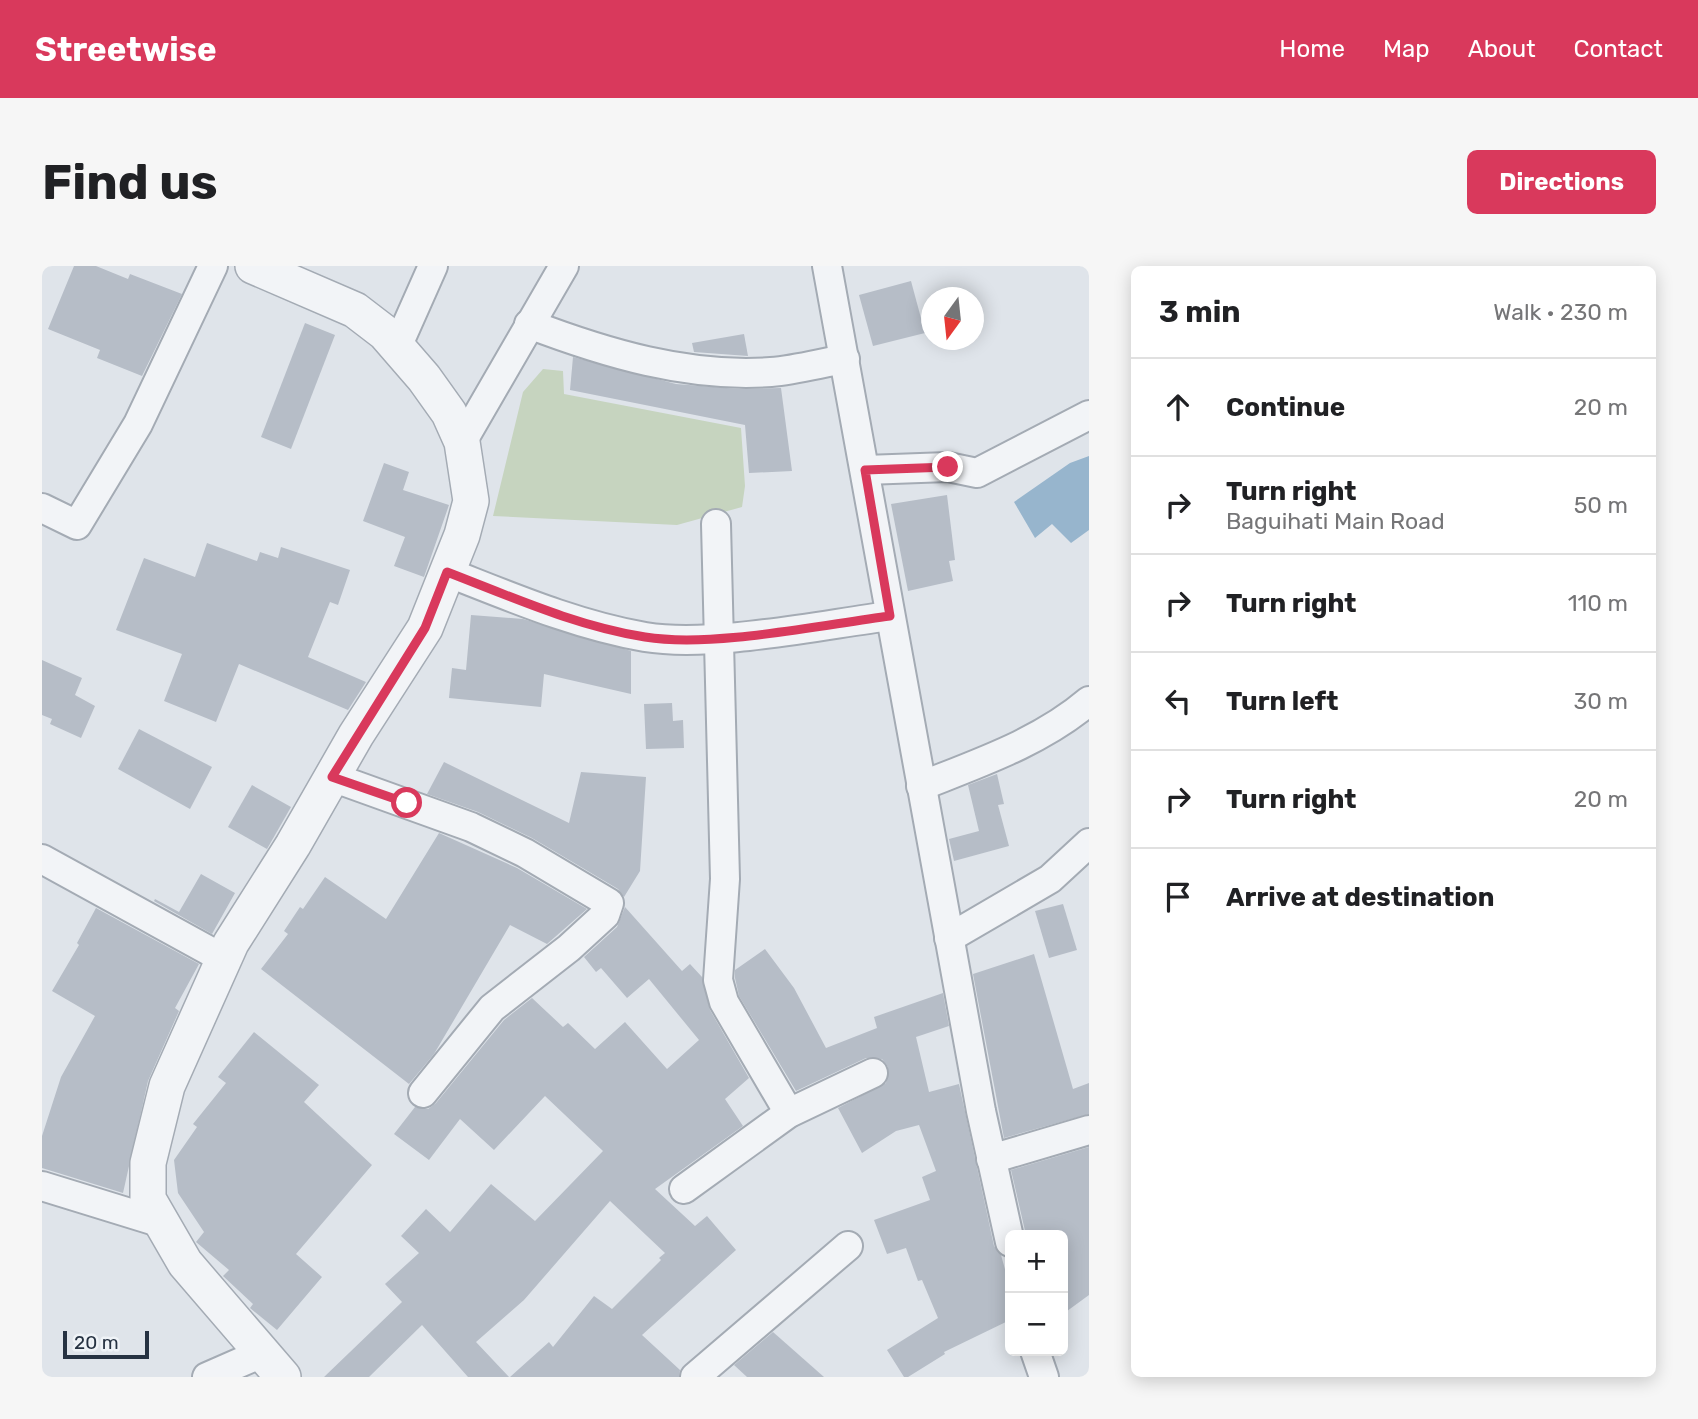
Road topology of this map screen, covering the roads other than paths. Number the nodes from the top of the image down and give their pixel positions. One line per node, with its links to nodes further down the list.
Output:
1 (213, 266): 12 (street)
2 (253, 266): 7 (street)
3 (433, 266): 7 (street)
4 (564, 266): 6 (street)
5 (827, 266): 8 (street)
6 (529, 324): 8 (street); 10 (street)
7 (397, 347): 10 (street)
8 (845, 359): 11 (street)
9 (1089, 415): 11 (street)
10 (462, 442): 14 (street)
11 (865, 470): 15 (street)
12 (42, 508)
13 (716, 524): 16 (street)
14 (447, 572): 16 (street); 18 (street)
15 (890, 616): 16 (street); 19 (street)
16 (716, 638): 26 (street)
17 (1087, 706): 19 (street)
18 (332, 777): 23 (street); 25 (street)
19 (921, 786): 22 (street)
20 (1089, 843): 22 (street)
21 (42, 859): 23 (street)
22 (949, 938): 28 (street)
23 (224, 959): 31 (street)
24 (873, 1073): 26 (street)
25 (423, 1093)
26 (789, 1113): 30 (street)
27 (1089, 1130): 28 (street)
28 (991, 1158): 32 (street)
29 (42, 1186): 31 (street)
30 (684, 1189)
31 (162, 1223): 35 (street)
32 (1007, 1230)
33 (848, 1246): 36 (street)
34 (1037, 1356): 38 (street)
35 (272, 1365): 37 (street)
36 (708, 1373)
37 (207, 1377)
38 (1044, 1377)

